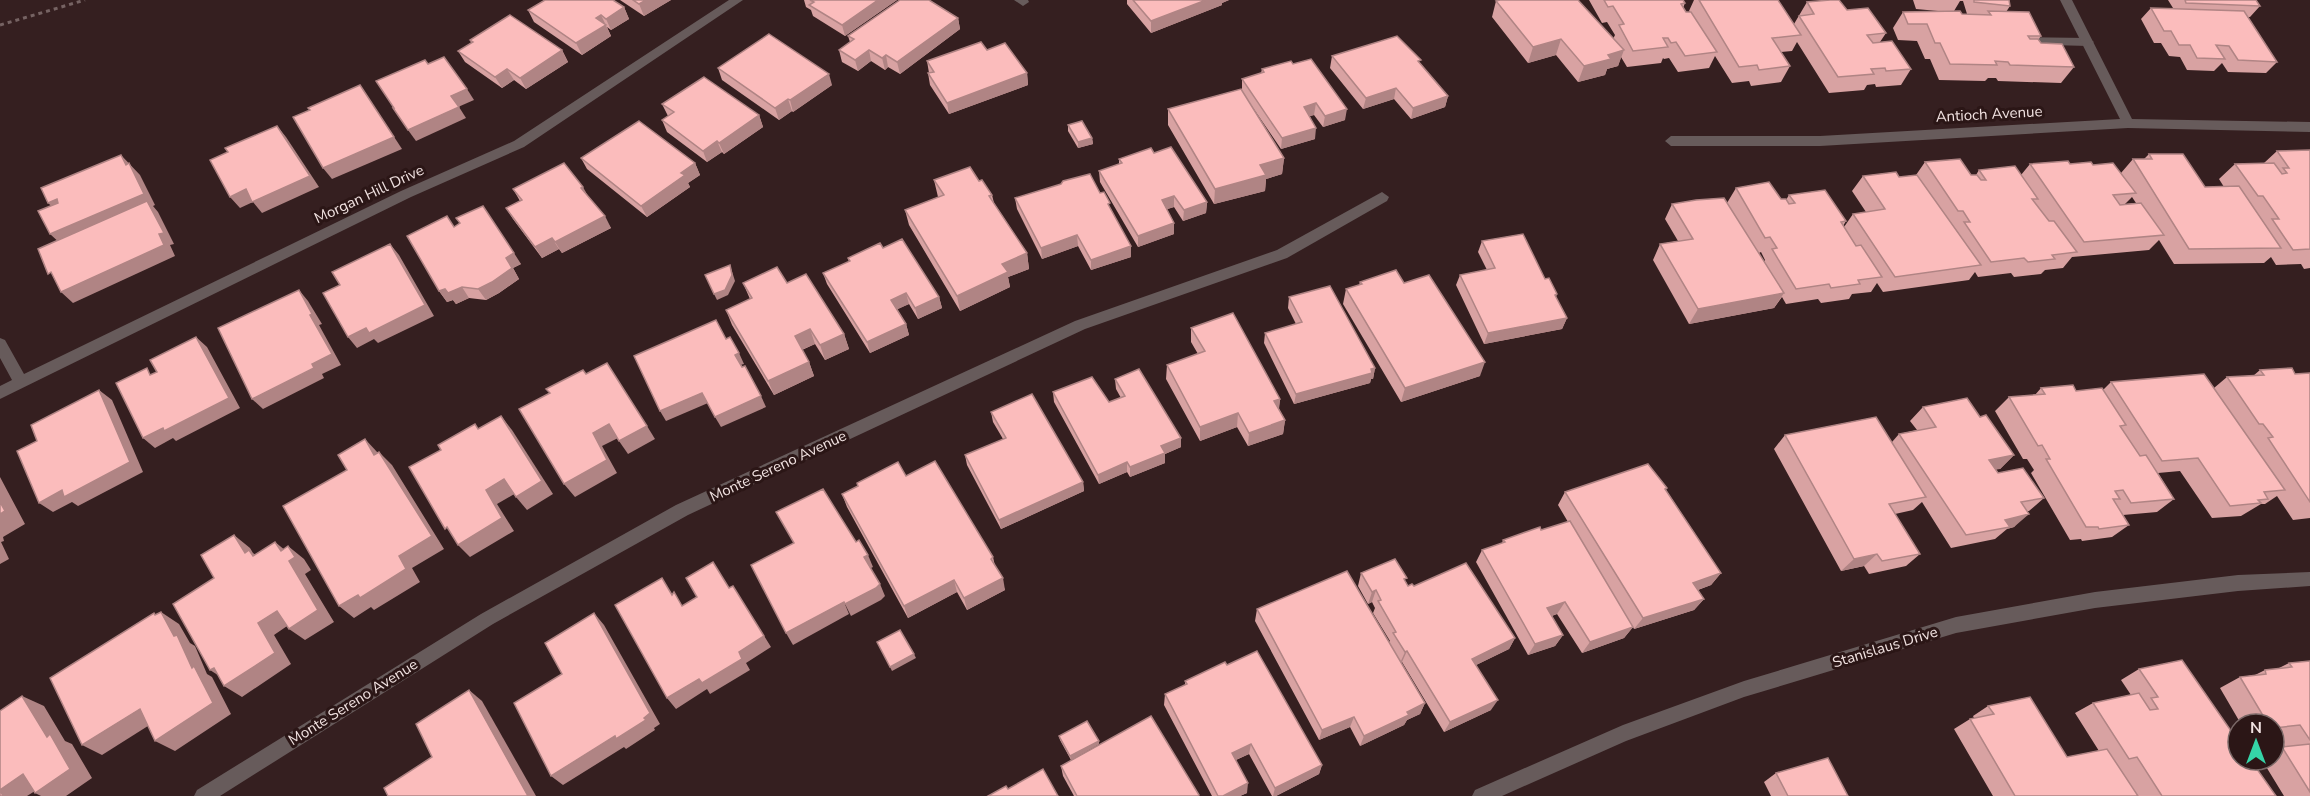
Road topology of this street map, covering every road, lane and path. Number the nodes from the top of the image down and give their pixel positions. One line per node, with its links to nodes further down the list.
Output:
1 (85, 0): 4 (path)
2 (737, 0): 12 (street, Morgan Hill Drive)
3 (2066, 0): 6 (street)
4 (0, 25)
5 (2023, 41): 6 (street)
6 (2088, 42): 7 (street)
7 (2128, 123): 8 (street, Antioch Avenue); 9 (street, Antioch Avenue)
8 (2310, 126)
9 (1671, 141)
10 (1382, 197): 15 (street, Monte Sereno Avenue)
11 (0, 344): 12 (street)
12 (21, 382): 13 (street, Morgan Hill Drive)
13 (0, 393)
14 (2310, 579): 16 (street, Stanislaus Drive)
15 (203, 796)
16 (1482, 796)

